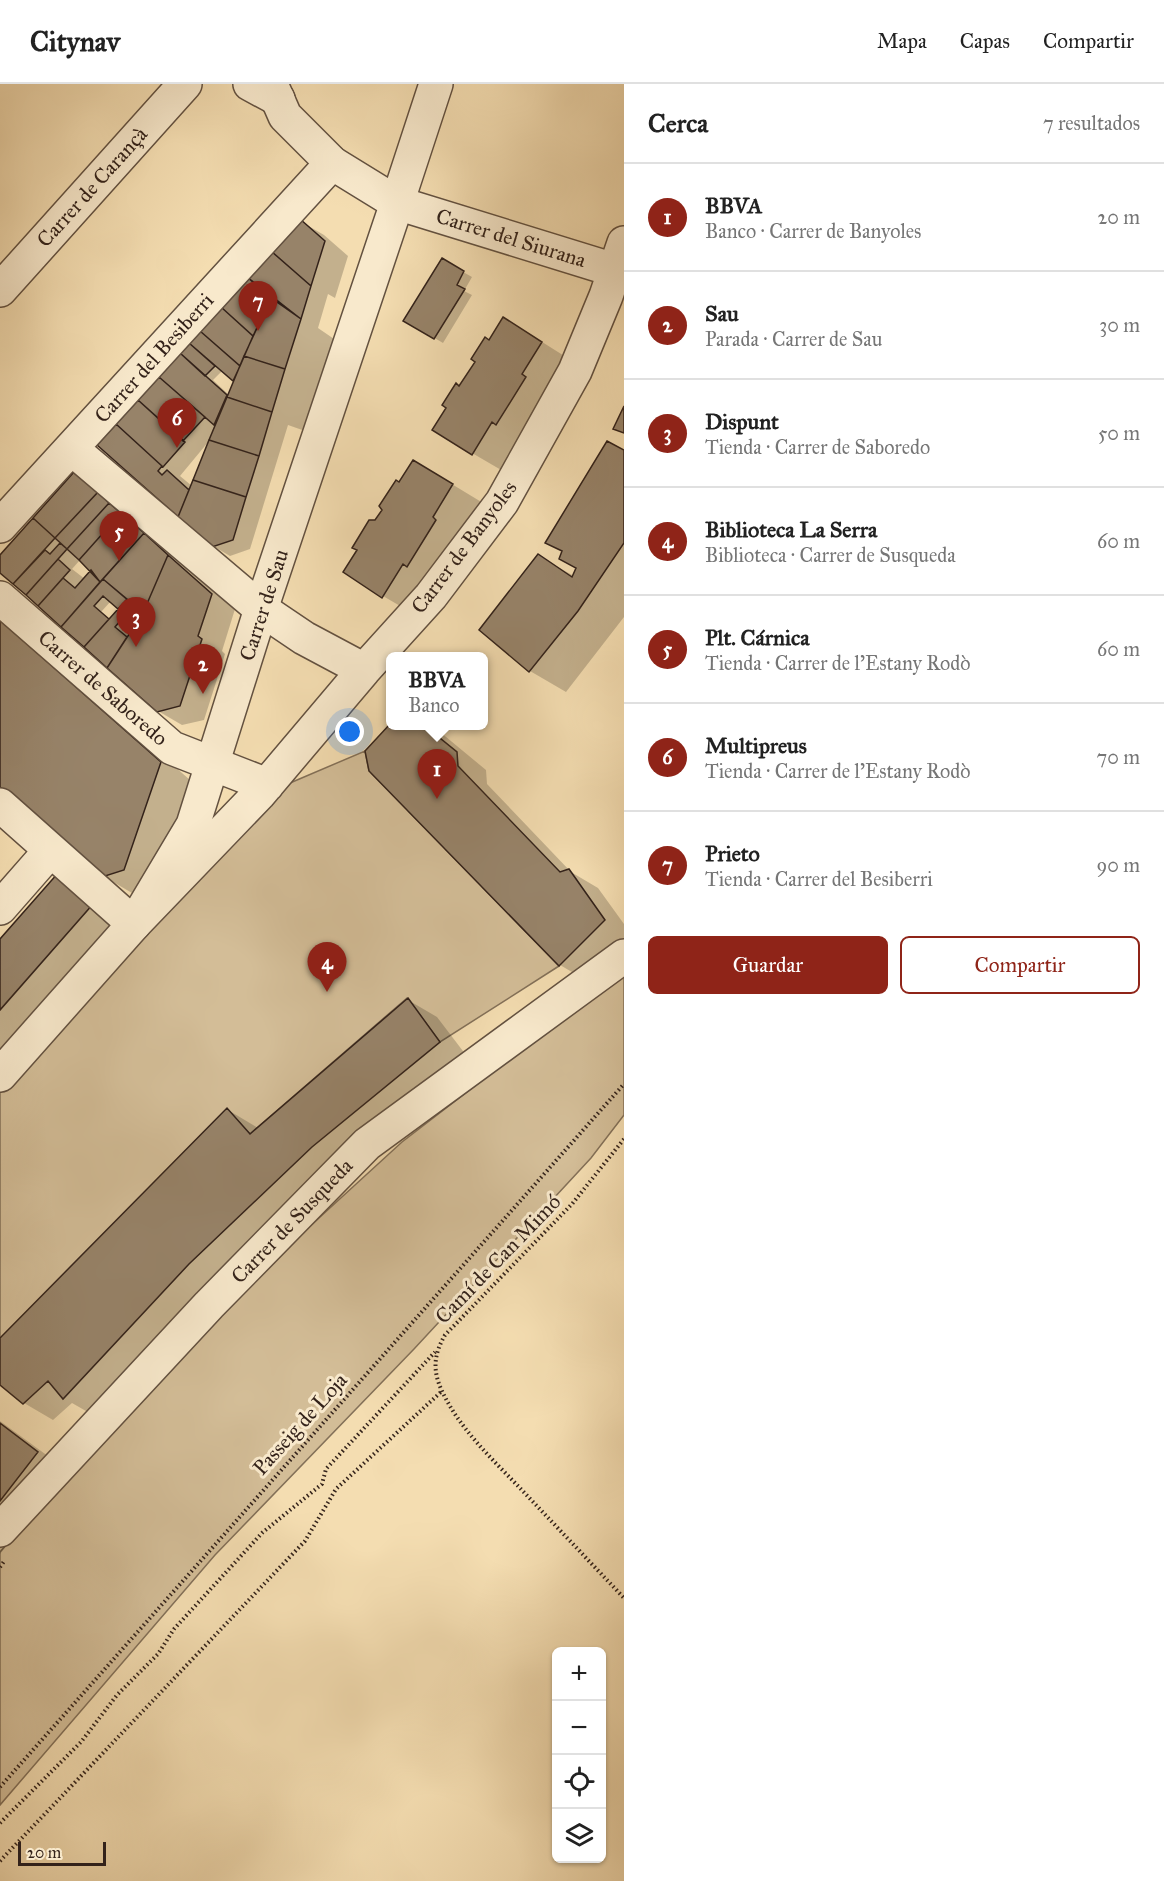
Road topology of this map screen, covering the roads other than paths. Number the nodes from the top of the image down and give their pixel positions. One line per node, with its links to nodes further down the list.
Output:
1 (184, 84): 7 (street, Carrer de Carançà)
2 (436, 84): 5 (street, Carrer de Sau)
3 (266, 89): 4 (street, Carrer del Siurana)
4 (332, 163): 5 (street, Carrer del Siurana); 8 (street, Carrer del Besiberri)
5 (397, 203): 6 (street, Carrer del Siurana); 11 (street, Carrer de Sau)
6 (621, 262): 12 (street, Carrer de Banyoles)
7 (0, 290)
8 (72, 449): 9 (street, Carrer del Besiberri); 11 (street)
9 (0, 526)
10 (0, 598): 13 (street, Carrer de Saboredo)
11 (261, 609): 12 (street); 13 (street, Carrer de Sau)
12 (363, 670): 14 (street, Carrer de Banyoles)
13 (214, 762): 14 (street); 18 (street, Carrer de Sau)
14 (267, 785): 18 (street, Carrer de Banyoles)
15 (0, 805): 16 (street)
16 (50, 850): 17 (street); 18 (street)
17 (0, 908)
18 (134, 924): 20 (street, Carrer de Sau)
19 (624, 956): 21 (street, Carrer de Susqueda)
20 (0, 1074)
21 (0, 1530)

